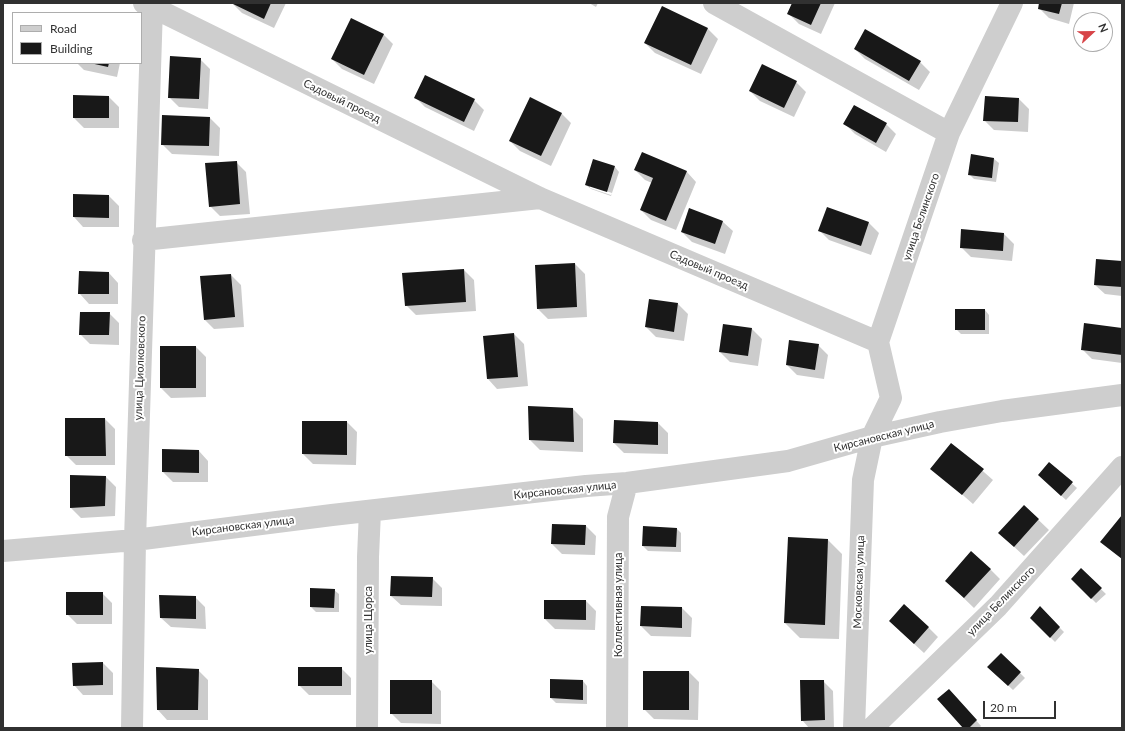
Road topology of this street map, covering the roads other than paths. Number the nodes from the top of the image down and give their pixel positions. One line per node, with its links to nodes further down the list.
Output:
1 (714, 3): 4 (street)
2 (1012, 3): 4 (street, улица Белинского)
3 (148, 5): 5 (street, Садовый проезд); 6 (street, улица Циолковского)
4 (949, 133): 7 (street, улица Белинского)
5 (540, 198): 6 (street, Садовый проезд); 7 (street, Садовый проезд)
6 (143, 240): 13 (street, улица Циолковского)
7 (878, 342): 9 (street)
8 (1122, 395): 9 (street, Кирсановская улица)
9 (872, 438): 11 (street, Кирсановская улица); 18 (street, Московская улица)
10 (1122, 467): 19 (street, улица Белинского)
11 (627, 483): 12 (street, Кирсановская улица); 17 (street, Коллективная улица)
12 (370, 511): 13 (street, Кирсановская улица); 16 (street, улица Щорса)
13 (135, 540): 14 (street, Кирсановская улица); 15 (street, улица Циолковского)
14 (3, 550)
15 (132, 728)
16 (367, 728)
17 (617, 728)
18 (854, 728)
19 (872, 728)

